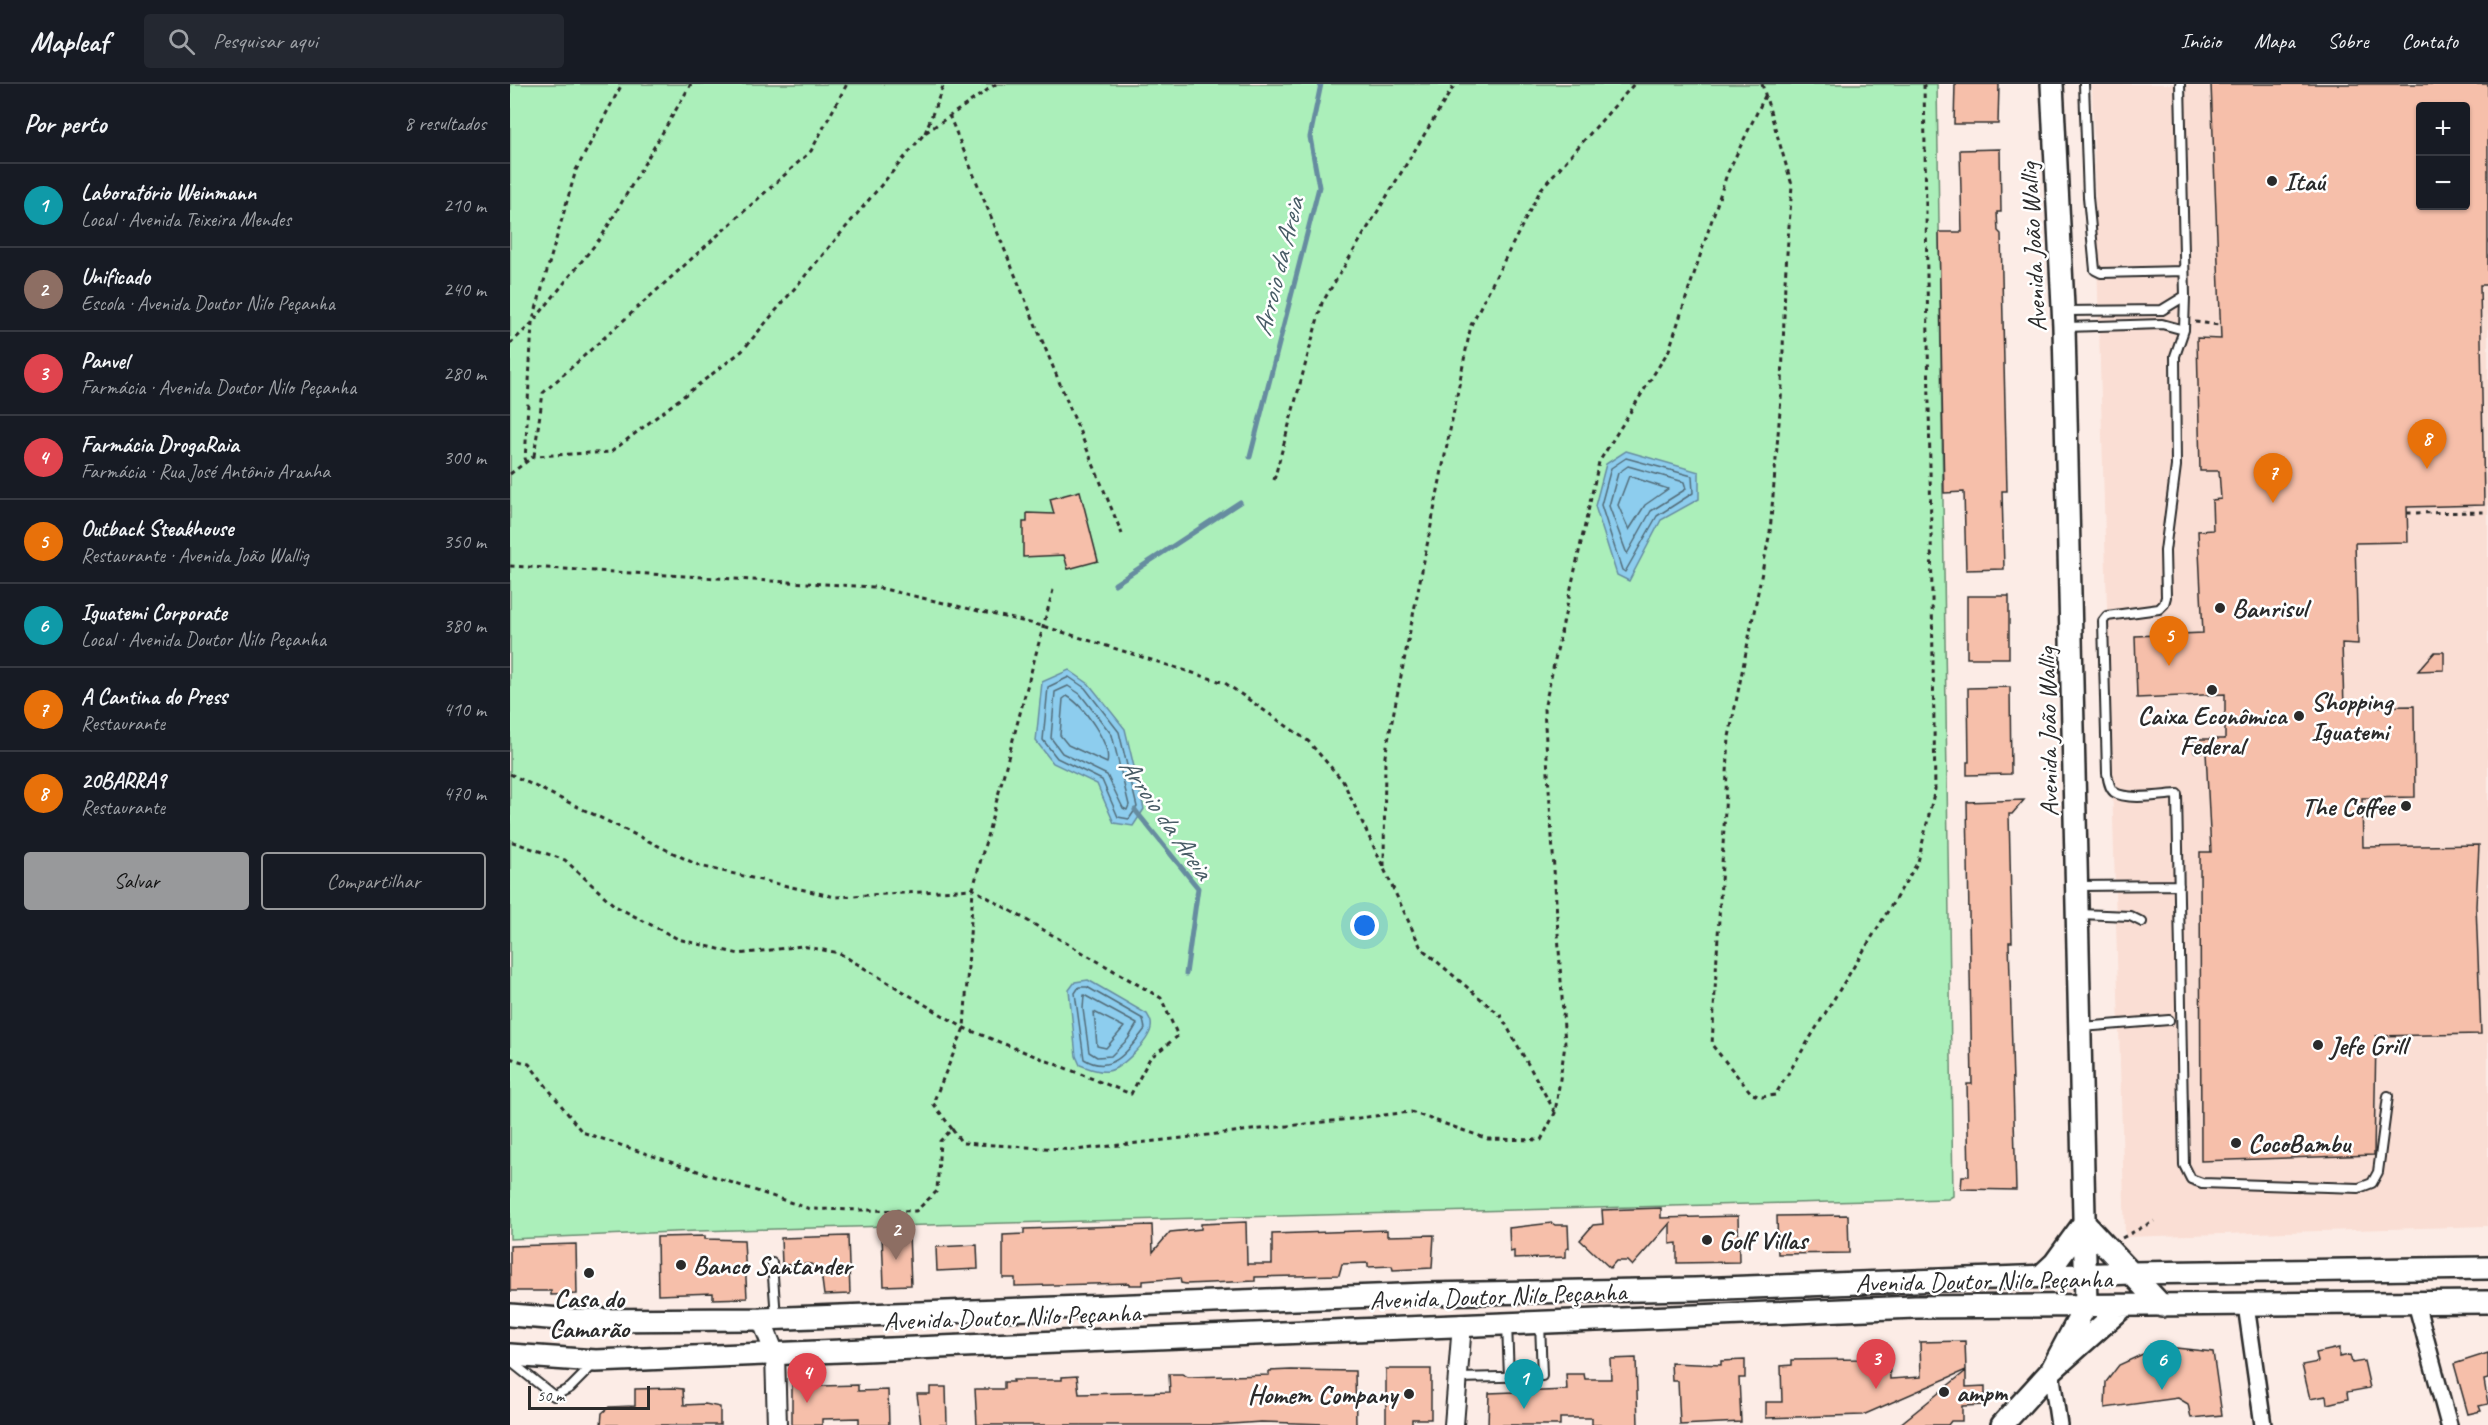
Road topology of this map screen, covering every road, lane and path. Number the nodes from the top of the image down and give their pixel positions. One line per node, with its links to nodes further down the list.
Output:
1 (622, 84): 19 (path)
2 (691, 84): 19 (path)
3 (847, 84): 22 (path)
4 (944, 84): 15 (path)
5 (996, 84): 14 (path)
6 (1455, 84): 25 (path)
7 (1634, 84): 34 (path)
8 (1762, 84): 13 (path)
9 (1924, 84): 13 (path)
10 (2052, 84): 18 (main road, Avenida João Wallig)
11 (2084, 84): 16 (lane)
12 (2180, 84): 16 (lane)
13 (1765, 96): 45 (path)
14 (949, 115): 15 (path); 28 (path)
15 (925, 133): 22 (path)
16 (2183, 271): 17 (lane)
17 (2185, 296): 18 (lane); 20 (lane)
18 (2064, 319): 20 (lane); 36 (main road, Avenida João Wallig)
19 (532, 322): 21 (path); 23 (path)
20 (2184, 330): 35 (lane)
21 (510, 344)
22 (534, 456): 23 (path)
23 (525, 463): 24 (path)
24 (510, 474)
25 (1274, 480)
26 (2488, 512): 27 (path)
27 (2407, 513)
28 (1122, 534)
29 (510, 566): 31 (path)
30 (1053, 590): 31 (path)
31 (1043, 626): 34 (path); 37 (path)
32 (510, 774): 37 (path)
33 (510, 840): 42 (path)
34 (1384, 867): 45 (path)
35 (2179, 885): 36 (lane); 44 (lane)
36 (2078, 886): 38 (main road, Avenida João Wallig)
37 (973, 889): 42 (path); 42 (path)
38 (2079, 914): 39 (lane); 41 (main road, Avenida João Wallig)
39 (2142, 922)
40 (2169, 1020): 41 (lane)
41 (2081, 1027): 48 (main road, Avenida João Wallig)
42 (964, 1028): 46 (path)
43 (510, 1058): 46 (path)
44 (2388, 1096)
45 (1555, 1113): 46 (path)
46 (952, 1129)
47 (2154, 1221): 49 (path)
48 (2084, 1223): 49 (main road); 53 (main road, Avenida João Wallig); 54 (main road)
49 (2105, 1248): 52 (main road)
50 (772, 1263): 64 (lane)
51 (2488, 1268): 52 (main road, Avenida Doutor Nilo Peçanha)
52 (2131, 1274): 53 (main road, Avenida Doutor Nilo Peçanha); 62 (main road)
53 (2085, 1275): 54 (main road, Avenida Doutor Nilo Peçanha); 58 (main road, Avenida João Wallig)
54 (2041, 1276): 55 (main road, Avenida Doutor Nilo Peçanha)
55 (1505, 1293): 64 (main road, Avenida Doutor Nilo Peçanha); 67 (main road)
56 (2488, 1302): 57 (main road, Avenida Doutor Nilo Peçanha)
57 (2416, 1303): 59 (main road, Avenida Doutor Nilo Peçanha); 81 (street)
58 (2086, 1305): 60 (main road, Avenida Doutor Nilo Peçanha); 61 (main road, Avenida Doutor Nilo Peçanha); 68 (main road)
59 (2246, 1305): 62 (main road, Avenida Doutor Nilo Peçanha); 80 (street)
60 (2061, 1306): 65 (main road, Avenida Doutor Nilo Peçanha); 68 (main road)
61 (2124, 1306): 62 (main road, Avenida Doutor Nilo Peçanha); 73 (main road)
62 (2162, 1306)
63 (510, 1315): 64 (main road, Avenida Doutor Nilo Peçanha)
64 (769, 1319): 69 (street)
65 (1540, 1321): 66 (main road, Avenida Doutor Nilo Peçanha); 74 (lane)
66 (1507, 1322): 67 (main road, Avenida Doutor Nilo Peçanha); 74 (lane)
67 (1462, 1324): 69 (main road, Avenida Doutor Nilo Peçanha); 75 (street)
68 (2062, 1347): 73 (main road)
69 (775, 1354): 71 (main road, Avenida Doutor Nilo Peçanha); 76 (street)
70 (510, 1355): 71 (main road, Avenida Doutor Nilo Peçanha)
71 (596, 1361): 72 (lane)
72 (510, 1362)
73 (2051, 1371): 78 (main road); 79 (street)
74 (1509, 1377): 75 (lane)
75 (1458, 1378): 77 (street)
76 (777, 1425)
77 (1454, 1425)
78 (2002, 1425)
79 (2059, 1425)
80 (2263, 1425)
81 (2448, 1425)

